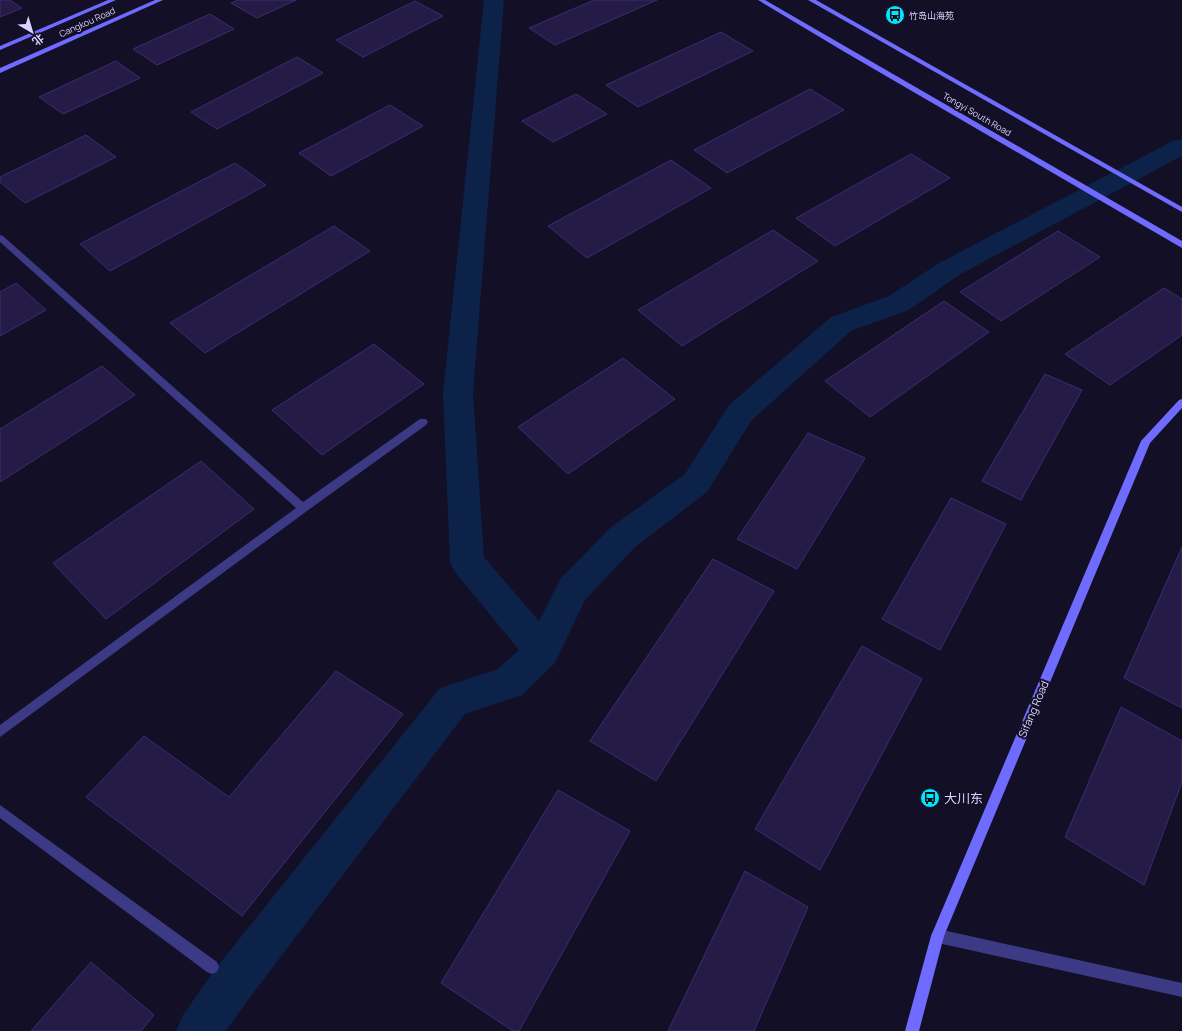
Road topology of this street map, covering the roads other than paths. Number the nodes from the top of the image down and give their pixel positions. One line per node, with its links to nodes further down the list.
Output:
1 (113, 0): 5 (main road, Cangkou Road)
2 (160, 0): 6 (main road, Cangkou Road)
3 (761, 0): 9 (main road, Tongyi South Road)
4 (811, 0): 7 (main road, Tongyi South Road)
5 (0, 48)
6 (0, 71)
7 (1182, 210)
8 (0, 238): 12 (street)
9 (1182, 245)
10 (1182, 402): 15 (main road, Sifang Road)
11 (423, 422): 12 (street)
12 (303, 508): 13 (street)
13 (0, 732)
14 (0, 811): 16 (street)
15 (938, 936): 17 (street); 18 (main road, Sifang Road)
16 (212, 967)
17 (1182, 990)
18 (912, 1031)

